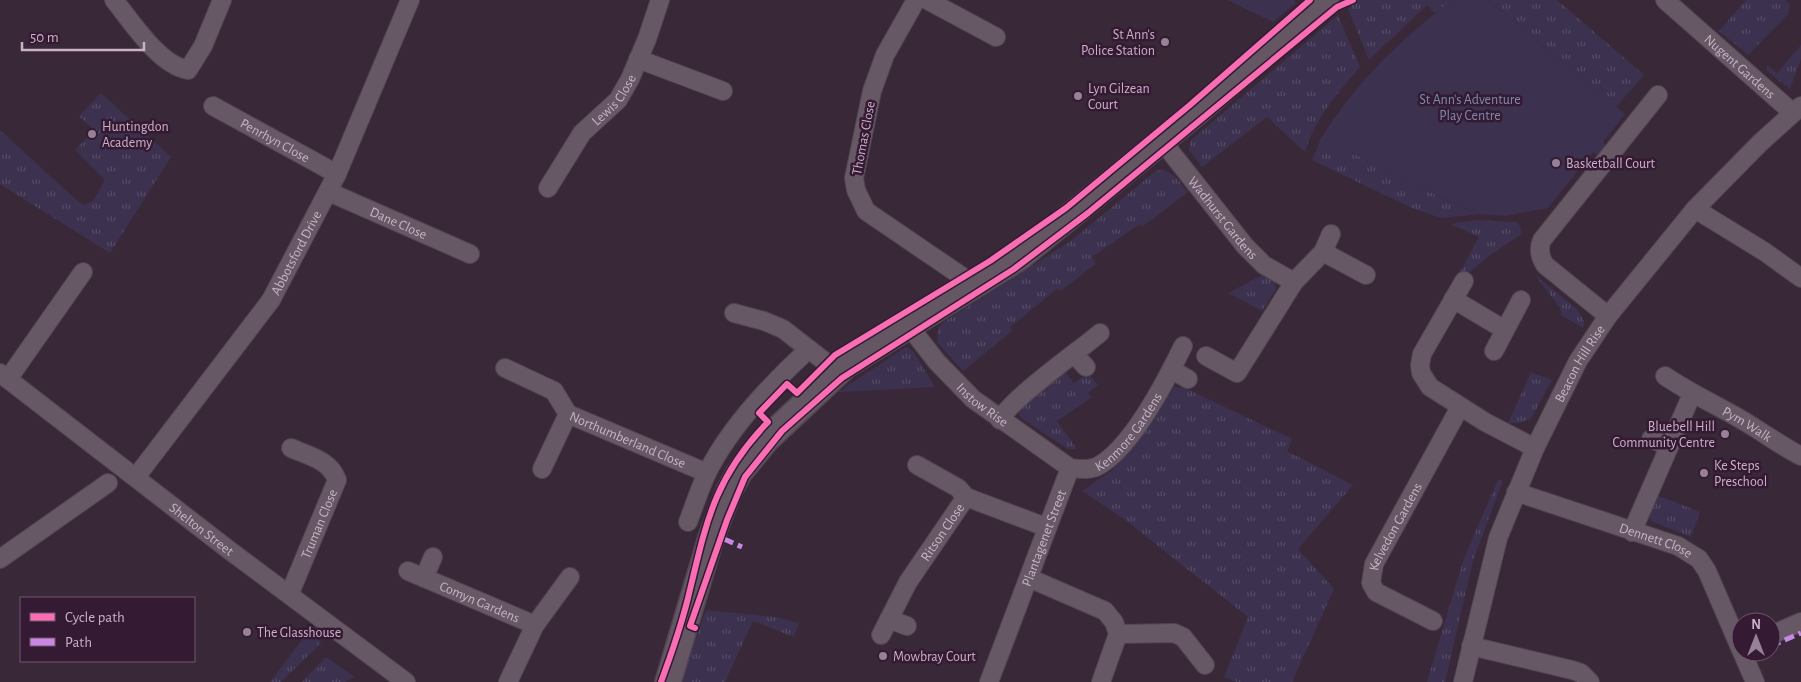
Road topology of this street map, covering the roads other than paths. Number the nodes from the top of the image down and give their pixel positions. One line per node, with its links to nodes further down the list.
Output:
1 (114, 0): 2 (street)
2 (222, 0)
3 (410, 0): 16 (street, Abbotsford Drive)
4 (660, 0): 10 (street, Lewis Close)
5 (916, 0): 28 (street, Thomas Close)
6 (927, 0): 9 (street)
7 (1326, 0): 15 (street)
8 (1665, 0): 14 (street, Nugent Gardens)
9 (996, 37)
10 (638, 59): 11 (street); 17 (street, Lewis Close)
11 (723, 91)
12 (1658, 95): 32 (street)
13 (213, 106): 16 (street, Penrhyn Close)
14 (1797, 109): 19 (street, Beacon Hill Rise)
15 (1162, 141): 27 (street, Wadhurst Gardens); 28 (street)
16 (338, 174): 18 (street, Abbotsford Drive)
17 (548, 188)
18 (329, 192): 22 (street, Dane Close); 61 (street, Abbotsford Drive)
19 (1695, 209): 25 (street); 32 (street, Beacon Hill Rise)
20 (1331, 234): 21 (street)
21 (1323, 252): 24 (street); 27 (street)
22 (470, 254)
23 (83, 272): 45 (street)
24 (1366, 275)
25 (1801, 278)
26 (1464, 281): 29 (street)
27 (1294, 282): 40 (street)
28 (976, 286): 33 (street)
29 (1453, 299): 34 (street); 49 (street)
30 (1521, 300): 34 (street)
31 (734, 313): 37 (street)
32 (1608, 316): 55 (street, Beacon Hill Rise)
33 (909, 326): 44 (street); 51 (street, Instow Rise)
34 (1505, 330): 38 (street)
35 (1100, 333): 39 (street)
36 (1183, 346): 43 (street, Kenmore Gardens)
37 (809, 349): 44 (street); 60 (street)
38 (1494, 351)
39 (1074, 354): 42 (street); 51 (street)
40 (1206, 356)
41 (505, 368): 50 (street, Northumberland Close)
42 (1086, 368)
43 (1172, 370): 47 (street); 58 (street, Kenmore Gardens)
44 (837, 371): 65 (street)
45 (4, 376): 61 (street, Shelton Street)
46 (1665, 376): 48 (street, Pym Walk)
47 (1188, 379)
48 (1692, 394): 53 (street); 56 (street, Pym Walk)
49 (1460, 407): 55 (street); 76 (street, Kelvedon Gardens)
50 (568, 414): 59 (street); 60 (street, Northumberland Close)
51 (1000, 420): 58 (street, Instow Rise)
52 (1651, 439): 53 (street)
53 (1668, 446): 67 (street)
54 (291, 448): 74 (street, Truman Close)
55 (1535, 448): 63 (street, Beacon Hill Rise)
56 (1801, 456)
57 (917, 465): 64 (street, Ritson Close)
58 (1070, 468): 66 (street, Plantagenet Street)
59 (542, 469)
60 (708, 473): 65 (street)
61 (136, 477): 74 (street, Shelton Street)
62 (108, 484): 69 (street)
63 (1516, 492): 67 (street, Dennett Close); 84 (street, Beacon Hill Rise)
64 (966, 497): 66 (street, Ritson Close); 75 (street, Ritson Close)
65 (719, 517): 89 (street)
66 (1048, 526): 73 (street, Plantagenet Street)
67 (1632, 532): 80 (street, Dennett Close)
68 (433, 557): 72 (street, Comyn Gardens)
69 (0, 559)
70 (408, 571): 72 (street, Comyn Gardens)
71 (570, 577): 78 (street, Comyn Gardens)
72 (424, 578): 78 (street, Comyn Gardens)
73 (1030, 578): 82 (street); 90 (street, Plantagenet Street)
74 (290, 594): 87 (street, Shelton Street)
75 (889, 619): 79 (street); 83 (street, Ritson Close)
76 (1433, 621)
77 (1801, 622): 81 (street)
78 (535, 624): 88 (street, Comyn Gardens)
79 (908, 626)
80 (1731, 627)
81 (1781, 631)
82 (1118, 634): 86 (street); 91 (street)
83 (882, 635)
84 (1471, 646): 92 (street, Beacon Hill Rise); 93 (street)
85 (1746, 662): 94 (street, Dennett Close)
86 (1205, 665)
87 (406, 682)
88 (508, 682)
89 (668, 682)
90 (989, 682)
91 (1101, 682)
92 (1463, 682)
93 (1590, 682)
94 (1755, 682)

